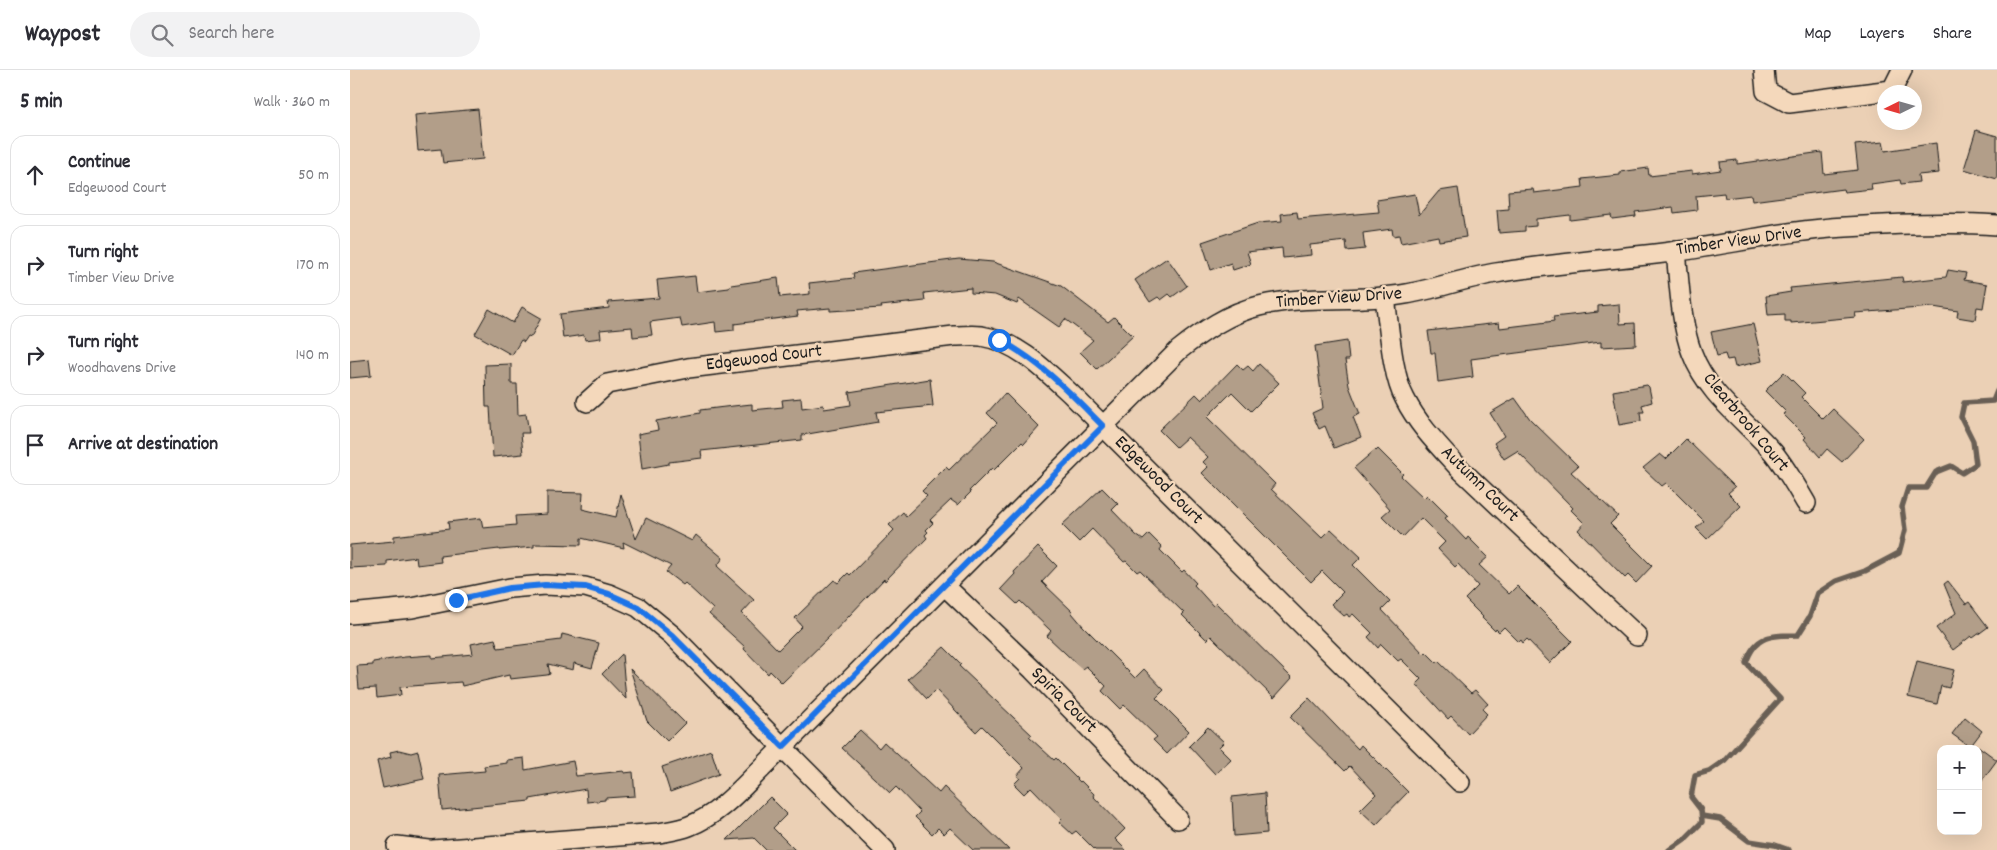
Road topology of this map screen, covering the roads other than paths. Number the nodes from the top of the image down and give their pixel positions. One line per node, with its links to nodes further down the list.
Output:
1 (1764, 70): 2 (street)
2 (1902, 70)
3 (1997, 226): 4 (street, Timber View Drive)
4 (1676, 251): 5 (street, Timber View Drive); 8 (street, Clearbrook Court)
5 (1386, 298): 7 (street, Timber View Drive); 11 (street, Autumn Court)
6 (587, 402): 7 (street, Edgewood Court)
7 (1103, 426): 9 (street, Timber View Drive); 13 (street, Edgewood Court)
8 (1806, 503)
9 (945, 586): 12 (street, Timber View Drive); 14 (street, Spiria Court)
10 (350, 614): 12 (street)
11 (1637, 636)
12 (783, 747): 16 (street, Timber View Drive); 17 (street)
13 (1460, 782)
14 (1178, 820)
15 (397, 846): 16 (street, Timber View Drive)
16 (431, 850)
17 (886, 850)

